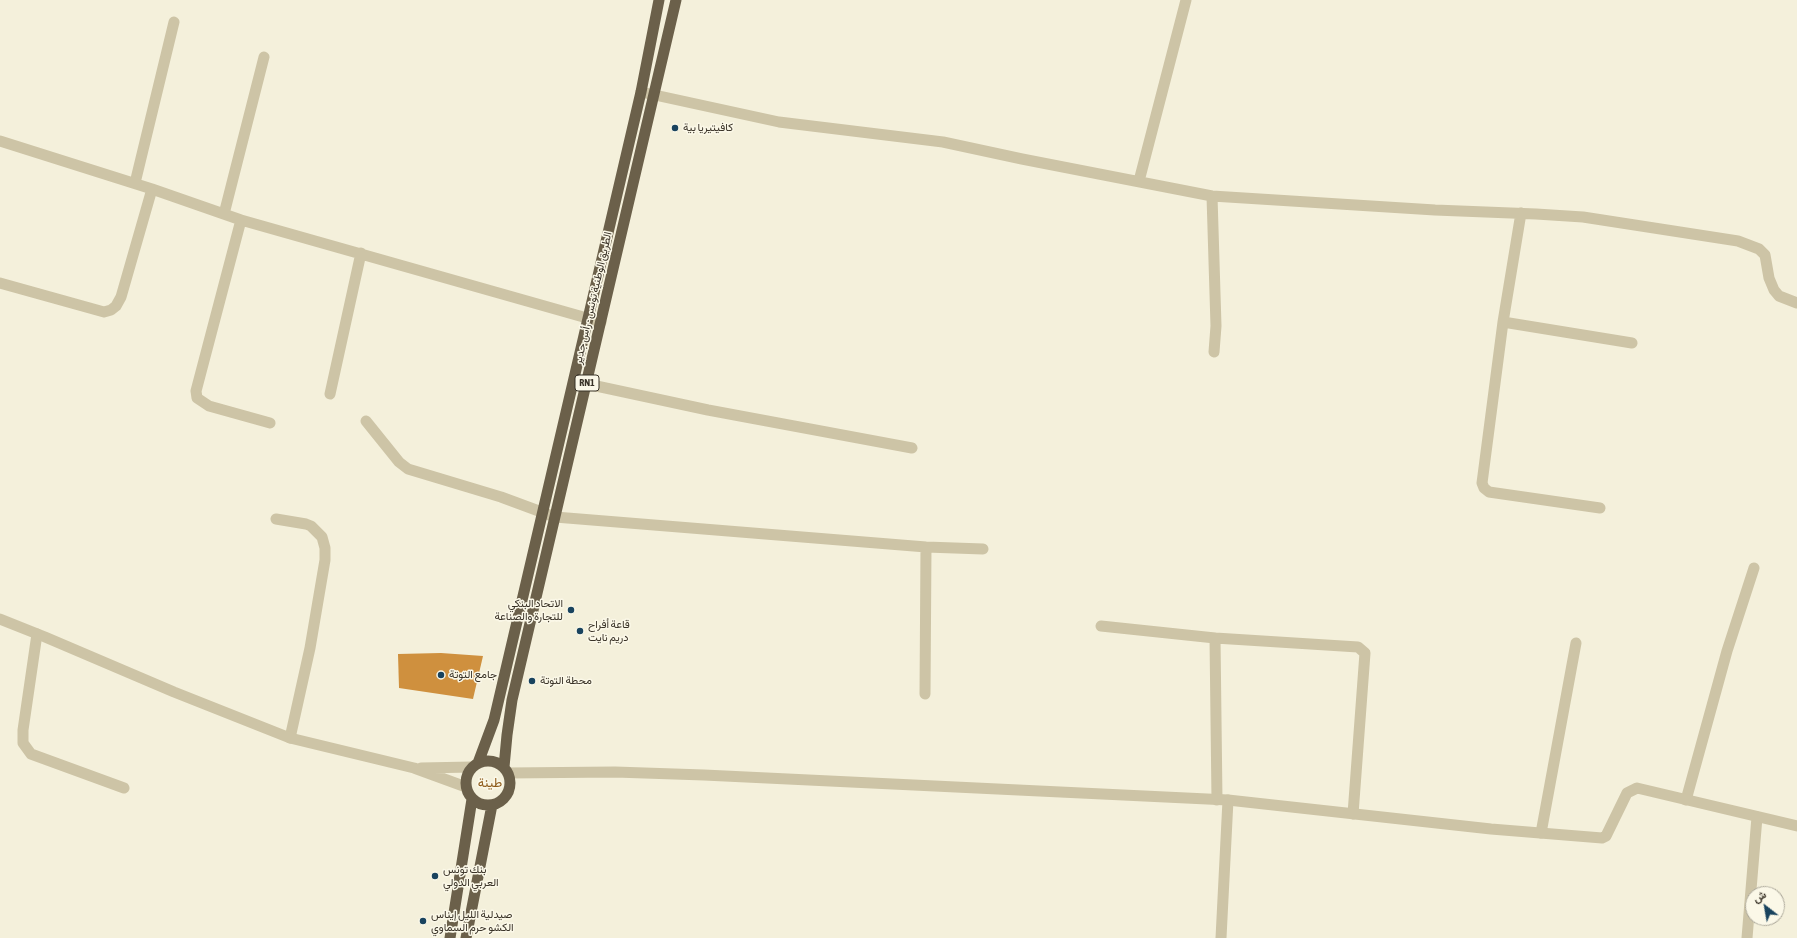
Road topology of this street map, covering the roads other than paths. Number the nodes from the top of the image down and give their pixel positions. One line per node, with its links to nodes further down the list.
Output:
1 (659, 0): 6 (highway, الطريق الوطنية تونس - رأس جدير / RN1)
2 (676, 0): 7 (highway, الطريق الوطنية تونس - رأس جدير / RN1)
3 (1186, 0): 9 (street)
4 (174, 22): 10 (street)
5 (264, 57): 14 (street)
6 (641, 92): 7 (street); 19 (highway, الطريق الوطنية تونس - رأس جدير / RN1)
7 (653, 94): 9 (street); 20 (highway, الطريق الوطنية تونس - رأس جدير / RN1)
8 (0, 141): 10 (street)
9 (1139, 181): 12 (street)
10 (135, 183): 11 (street)
11 (152, 189): 14 (street); 17 (street)
12 (1212, 196): 13 (street); 23 (street)
13 (1522, 213): 18 (street); 21 (street)
14 (224, 214): 15 (street)
15 (241, 220): 16 (street); 27 (street)
16 (361, 253): 19 (street); 25 (street)
17 (0, 283)
18 (1797, 303)
19 (588, 319): 20 (street); 30 (highway, الطريق الوطنية تونس - رأس جدير / RN1)
20 (601, 322): 24 (highway, الطريق الوطنية تونس - رأس جدير / RN1)
21 (1503, 322): 22 (street); 29 (street)
22 (1632, 343)
23 (1214, 352)
24 (587, 384): 28 (street); 31 (highway, الطريق الوطنية تونس - رأس جدير / RN1)
25 (330, 394)
26 (366, 421): 30 (street)
27 (270, 423)
28 (912, 448)
29 (1600, 508)
30 (542, 514): 31 (street); 43 (highway, الطريق الوطنية تونس - رأس جدير / RN1)
31 (555, 517): 33 (street); 45 (highway, الطريق الوطنية تونس - رأس جدير / RN1)
32 (276, 520): 42 (street)
33 (926, 547): 34 (street); 41 (street)
34 (983, 549)
35 (1754, 568): 51 (street)
36 (0, 619): 38 (street)
37 (1101, 626): 39 (street)
38 (37, 634): 42 (street); 47 (street)
39 (1215, 638): 49 (street); 53 (street)
40 (1576, 643): 56 (street)
41 (925, 694)
42 (290, 738): 44 (street)
43 (475, 765): 44 (street); 45 (highway); 46 (highway, RN1)
44 (414, 768): 46 (street)
45 (506, 770): 49 (street); 52 (highway, RN1)
46 (466, 786): 48 (highway)
47 (124, 788)
48 (472, 799): 52 (highway); 57 (highway)
49 (1217, 800): 50 (street)
50 (1228, 800): 53 (street); 59 (street)
51 (1686, 800): 54 (street); 56 (street)
52 (492, 805): 58 (highway)
53 (1353, 814): 56 (street)
54 (1757, 817): 55 (street); 60 (street)
55 (1797, 826)
56 (1541, 833)
57 (450, 938)
58 (466, 938)
59 (1221, 938)
60 (1747, 938)

